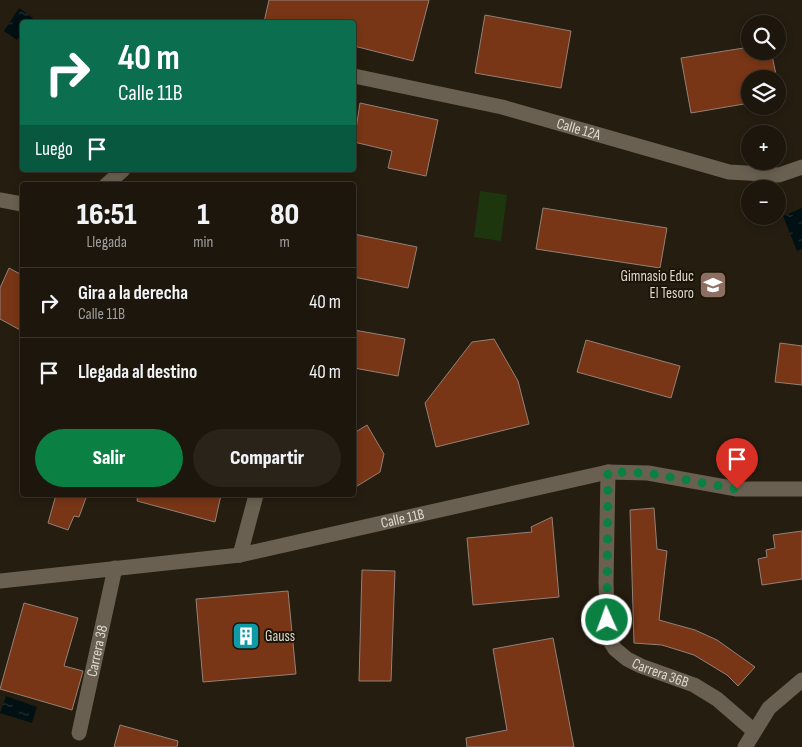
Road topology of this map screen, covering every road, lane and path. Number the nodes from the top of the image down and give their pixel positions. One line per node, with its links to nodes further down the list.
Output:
1 (356, 76): 2 (street, Calle 12A)
2 (802, 167)
3 (120, 172): 4 (street)
4 (109, 182)
5 (0, 200): 6 (street)
6 (20, 204)
7 (608, 472): 8 (street, Calle 11B); 10 (street, Calle 11B); 14 (street, Carrera 36B)
8 (802, 489)
9 (255, 497): 10 (street)
10 (240, 554): 11 (street, Calle 11B)
11 (114, 568): 12 (street, Calle 11B); 15 (street, Carrera 38)
12 (0, 581)
13 (802, 680): 14 (street)
14 (754, 731): 16 (street)
15 (79, 733)
16 (745, 747)

